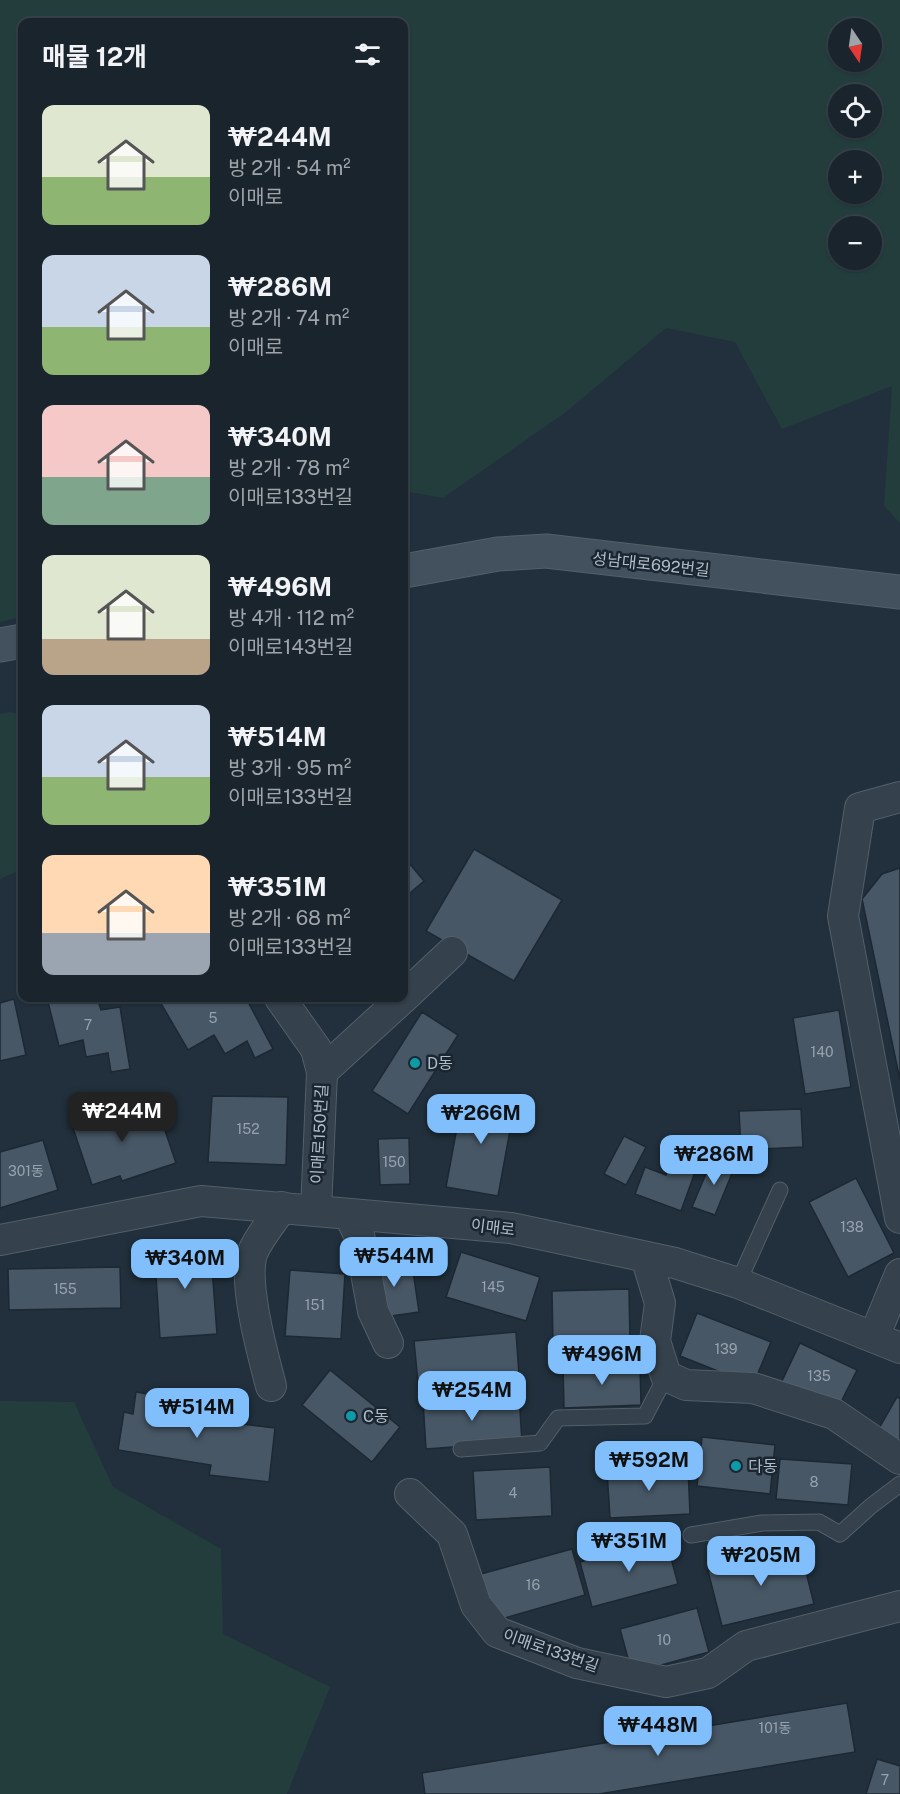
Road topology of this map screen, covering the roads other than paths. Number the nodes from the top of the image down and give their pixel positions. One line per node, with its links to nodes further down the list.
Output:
1 (408, 571): 2 (street, 성남대로692번길)
2 (900, 592)
3 (18, 642): 4 (street)
4 (0, 645)
5 (900, 797): 15 (street)
6 (452, 951): 7 (street)
7 (408, 992)
8 (283, 1002): 10 (street, 이매로150번길)
9 (398, 1002): 10 (street)
10 (322, 1072): 13 (street, 이매로150번길)
11 (780, 1190): 19 (lane)
12 (282, 1207): 13 (street, 이매로); 16 (street, 이매로); 23 (street)
13 (316, 1210): 14 (street, 이매로)
14 (349, 1214): 17 (street, 이매로); 21 (street)
15 (900, 1218)
16 (0, 1240)
17 (646, 1257): 19 (street, 이매로); 22 (street)
18 (900, 1274): 20 (street)
19 (738, 1283): 20 (street, 이매로)
20 (887, 1342)
21 (388, 1343)
22 (666, 1376): 24 (lane); 25 (street)
23 (271, 1386)
24 (461, 1449)
25 (900, 1459)
26 (900, 1484): 28 (lane)
27 (410, 1494): 29 (street, 이매로133번길)
28 (691, 1535)
29 (900, 1606)

